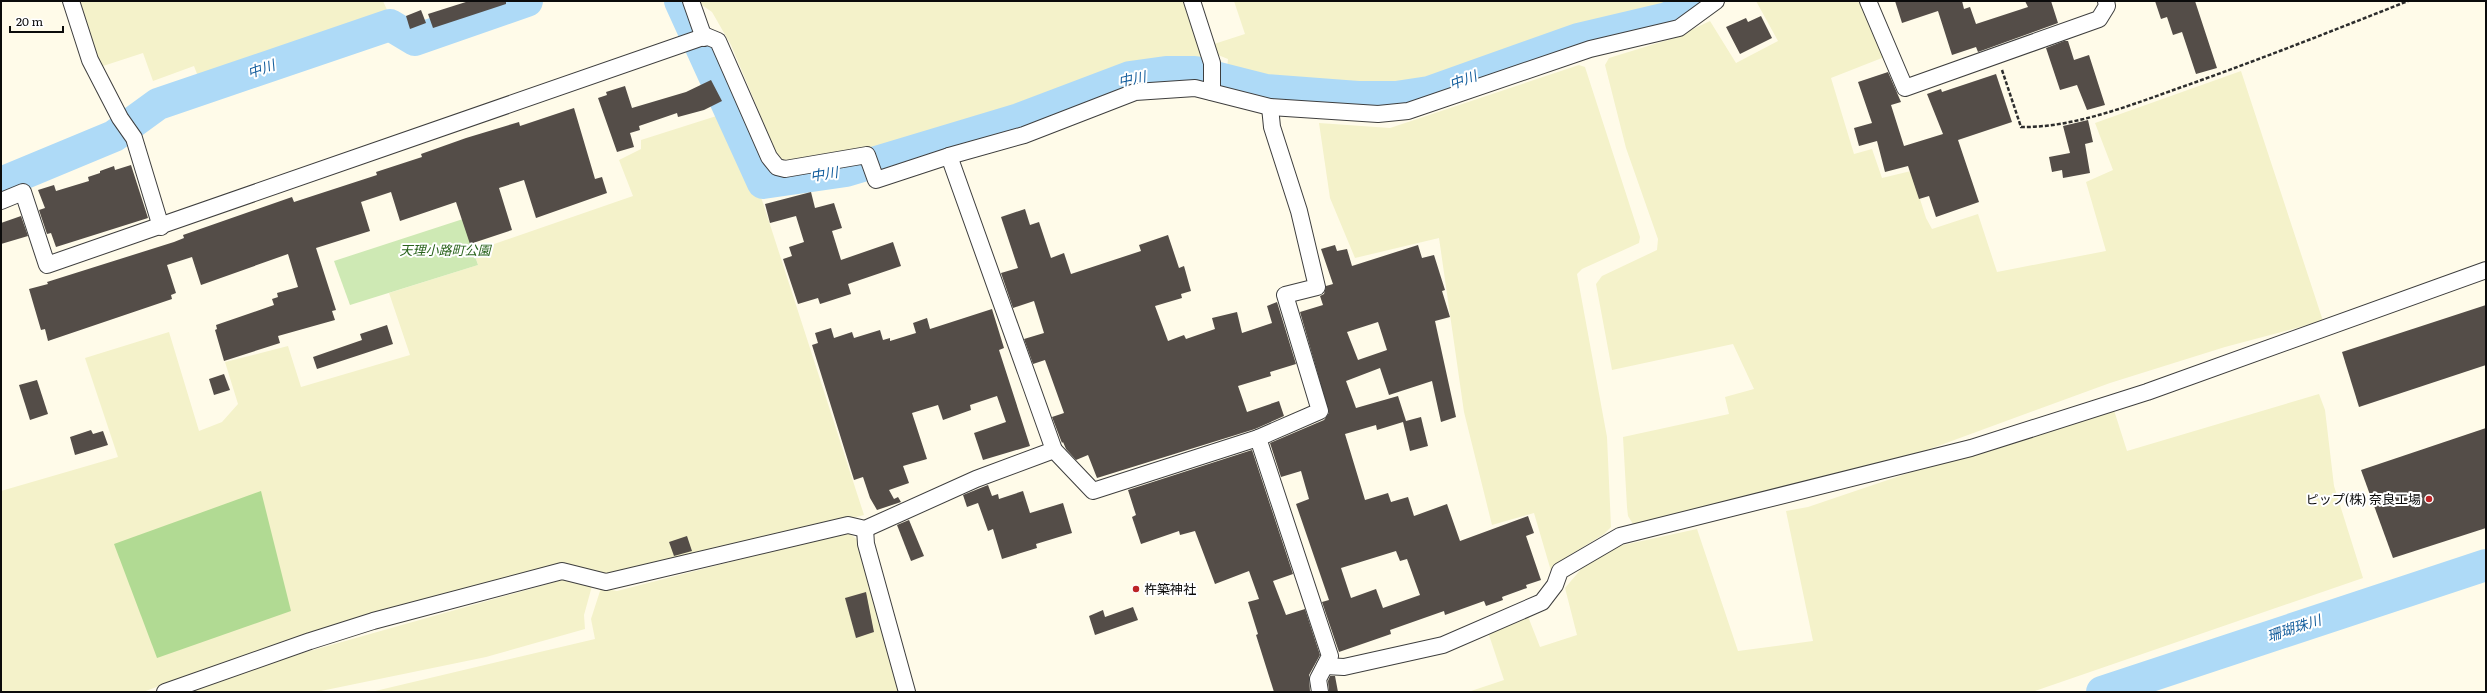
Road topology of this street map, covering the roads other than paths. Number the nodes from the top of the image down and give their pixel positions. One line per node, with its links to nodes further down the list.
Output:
1 (71, 1): 12 (street)
2 (691, 1): 7 (street)
3 (1192, 1): 8 (street)
4 (1716, 1): 9 (street)
5 (1868, 1): 6 (street)
6 (2106, 1)
7 (704, 38): 10 (street); 12 (street)
8 (1212, 92): 9 (street); 10 (street)
9 (1270, 107): 14 (street)
10 (949, 156): 15 (street)
11 (1, 201): 12 (street)
12 (161, 227)
13 (2486, 270): 17 (street)
14 (1258, 438): 15 (street); 17 (street)
15 (1054, 450): 16 (street)
16 (865, 529): 18 (street); 19 (street)
17 (1325, 666): 20 (street)
18 (165, 692)
19 (907, 692)
20 (1320, 692)

